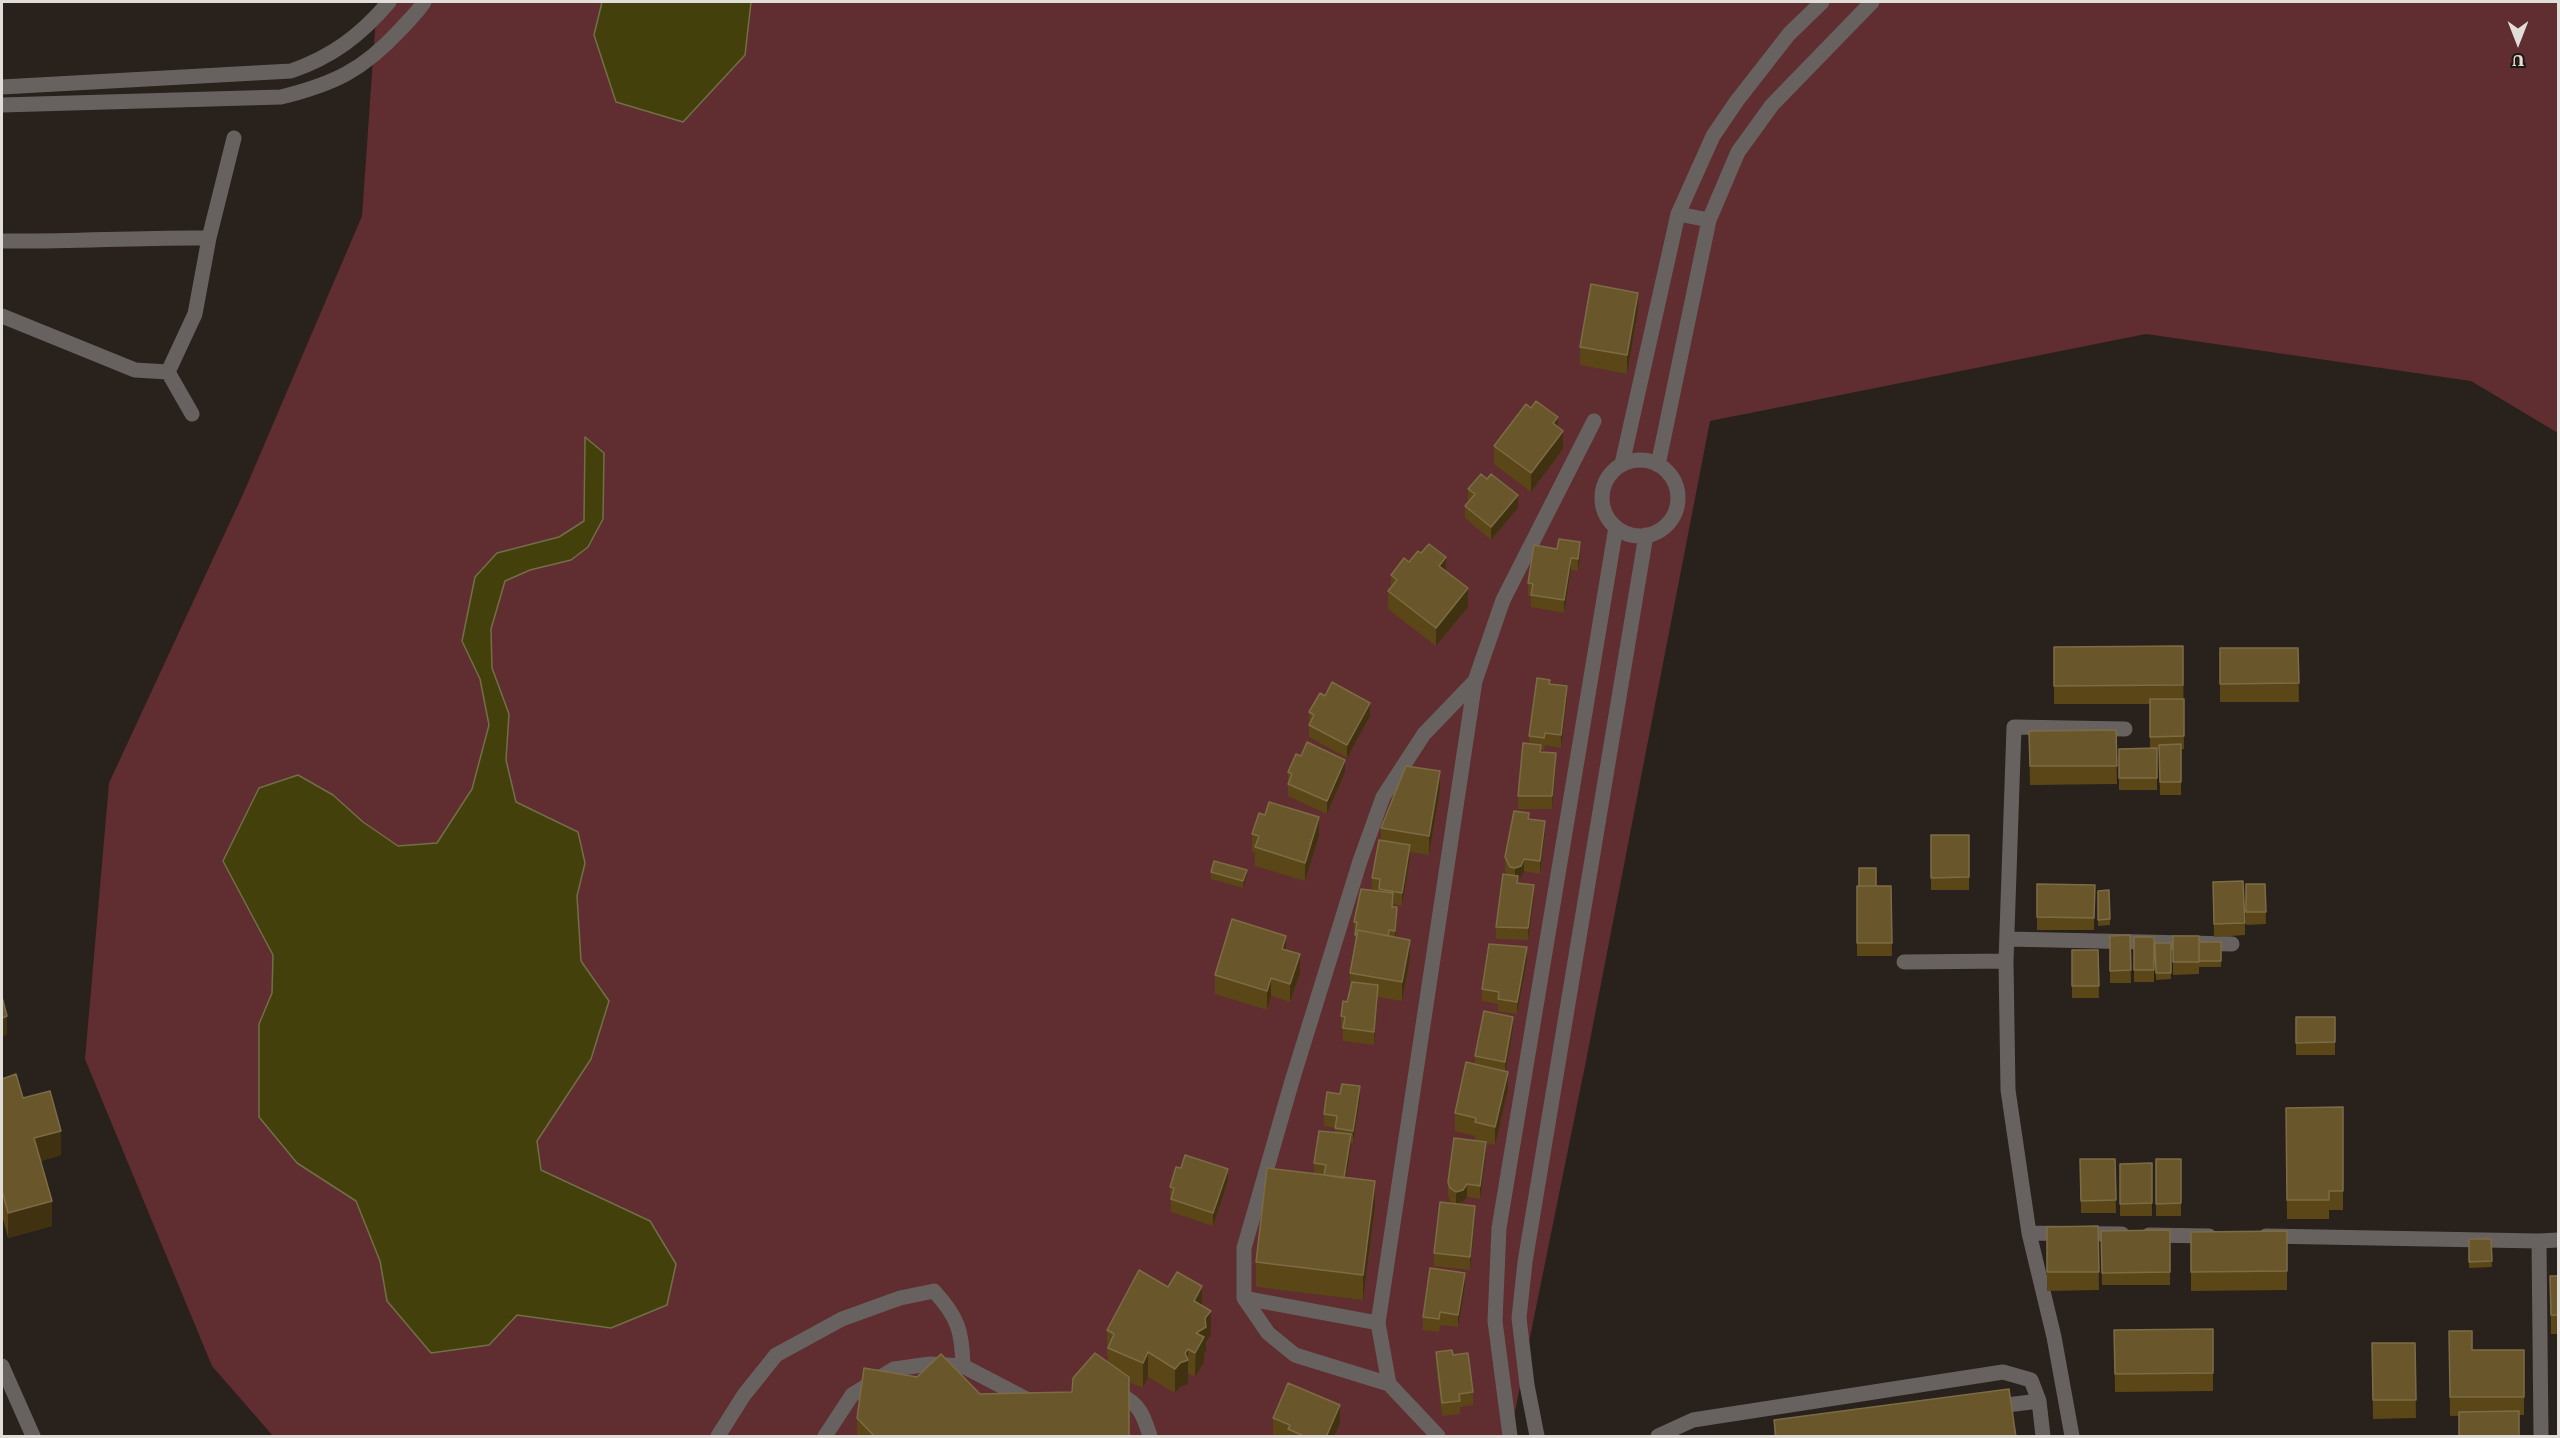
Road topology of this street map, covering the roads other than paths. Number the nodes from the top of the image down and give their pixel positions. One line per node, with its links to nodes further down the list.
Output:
1 (388, 2): 5 (street)
2 (424, 2): 6 (street)
3 (1822, 2): 8 (street)
4 (1872, 2): 9 (street)
5 (2, 87)
6 (2, 105)
7 (234, 138): 10 (street)
8 (1678, 214): 9 (street); 16 (street)
9 (1708, 220): 17 (street)
10 (209, 237): 11 (street); 13 (street)
11 (2, 241)
12 (2, 316): 13 (street)
13 (168, 372): 14 (street)
14 (192, 414)
15 (1594, 421): 20 (street)
16 (1622, 464): 17 (street); 18 (street)
17 (1658, 465): 19 (street)
18 (1616, 527): 19 (street); 45 (street)
19 (1647, 535): 46 (street)
20 (1475, 681): 31 (street); 32 (street)
21 (2125, 729): 22 (street)
22 (2008, 939): 23 (street); 24 (street)
23 (2232, 944)
24 (2006, 961): 25 (street); 26 (street)
25 (1904, 962)
26 (2029, 1233): 27 (street); 49 (street)
27 (2219, 1236)
28 (2254, 1236): 30 (street)
29 (2559, 1240): 30 (street)
30 (2539, 1241): 50 (street)
31 (1244, 1298): 32 (street); 35 (street)
32 (1378, 1323): 35 (street)
33 (2, 1366): 40 (street)
34 (963, 1366): 37 (street); 41 (street); 42 (street)
35 (1389, 1384): 44 (street)
36 (1122, 1396): 43 (street)
37 (1053, 1401)
38 (2039, 1401): 39 (street); 47 (street); 48 (street)
39 (1970, 1410)
40 (33, 1437)
41 (718, 1437)
42 (825, 1437)
43 (1150, 1437)
44 (1438, 1437)
45 (1510, 1437)
46 (1537, 1437)
47 (1658, 1437)
48 (2043, 1437)
49 (2072, 1437)
50 (2541, 1437)

